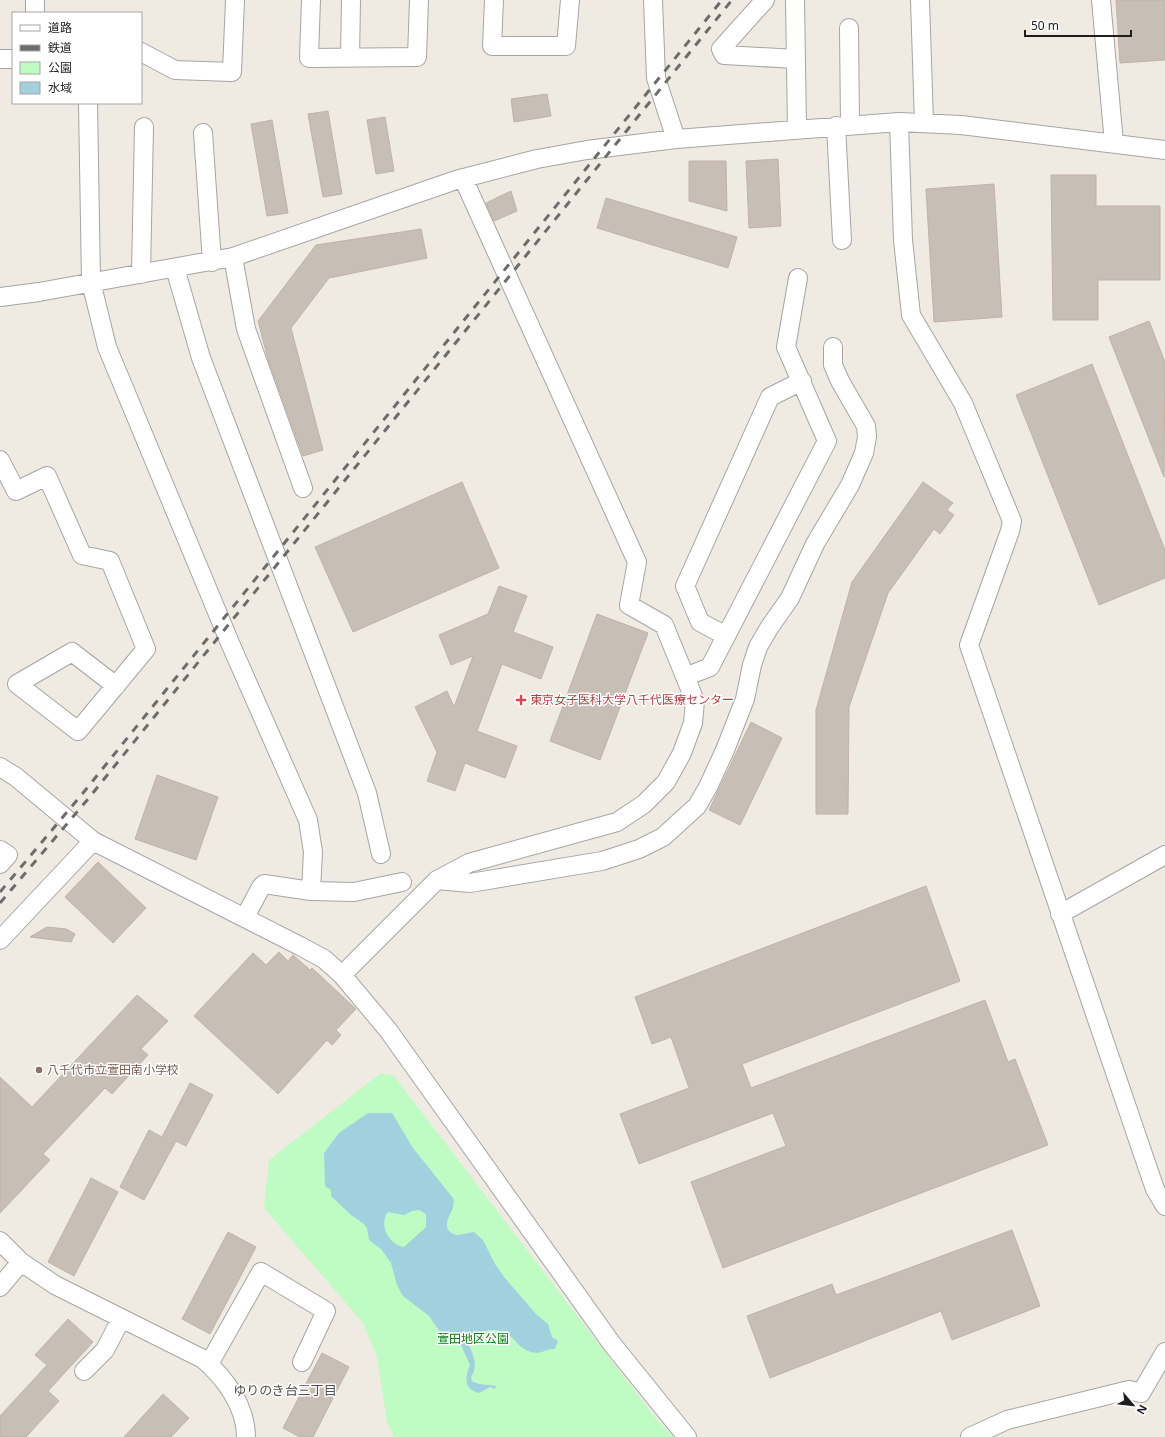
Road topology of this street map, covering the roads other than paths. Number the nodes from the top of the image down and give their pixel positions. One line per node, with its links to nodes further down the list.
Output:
1 (35, 0): 13 (street)
2 (235, 0): 15 (street)
3 (311, 0): 16 (street)
4 (351, 0): 16 (street)
5 (419, 0): 16 (street)
6 (494, 0): 7 (street)
7 (570, 0)
8 (653, 0): 27 (street)
9 (765, 0): 19 (street)
10 (795, 0): 19 (street)
11 (920, 0): 22 (street)
12 (1100, 0): 28 (street)
13 (35, 12)
14 (849, 28): 23 (street)
15 (142, 53)
16 (350, 58)
17 (0, 59): 18 (street)
18 (12, 59)
19 (796, 59): 25 (street)
20 (88, 104): 37 (street)
21 (899, 122): 22 (street); 23 (street); 55 (street)
22 (924, 123): 28 (street)
23 (843, 125): 25 (street); 31 (street)
24 (144, 126): 35 (street)
25 (797, 129): 27 (street)
26 (203, 133): 33 (street)
27 (676, 139): 30 (street)
28 (1114, 143): 29 (street)
29 (1165, 150)
30 (463, 178): 32 (street); 44 (street)
31 (842, 240)
32 (233, 257): 33 (street); 42 (street)
33 (212, 262): 34 (street)
34 (175, 268): 35 (street); 49 (street)
35 (141, 274): 37 (street)
36 (798, 278): 40 (street)
37 (91, 282): 38 (street); 54 (street)
38 (0, 297)
39 (833, 347): 52 (street)
40 (802, 381): 43 (street); 43 (street)
41 (0, 460): 45 (street)
42 (303, 488)
43 (726, 636): 44 (street)
44 (685, 676): 52 (street)
45 (116, 686): 45 (street)
46 (0, 767): 47 (street)
47 (93, 841): 56 (street); 57 (street)
48 (0, 850): 51 (street)
49 (381, 854)
50 (1165, 855): 55 (street)
51 (0, 864)
52 (437, 880): 58 (street)
53 (402, 882): 54 (street)
54 (311, 890): 56 (street)
55 (1060, 914): 59 (street)
56 (245, 917): 58 (street)
57 (0, 940)
58 (342, 975): 69 (street)
59 (1165, 1206)
60 (0, 1241): 61 (street)
61 (21, 1262): 62 (street); 63 (street)
62 (0, 1287)
63 (121, 1319): 66 (street); 67 (street)
64 (1165, 1352): 70 (street)
65 (302, 1362): 66 (street)
66 (209, 1364): 68 (street)
67 (84, 1371)
68 (246, 1437)
69 (687, 1437)
70 (970, 1437)

